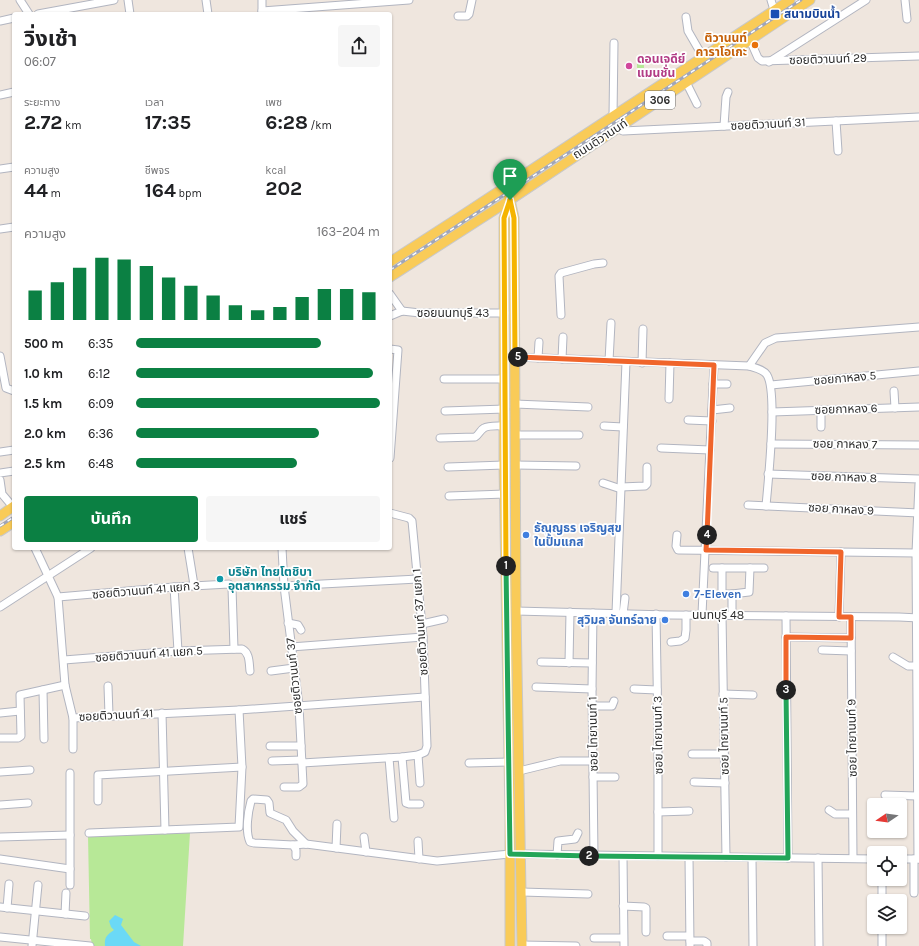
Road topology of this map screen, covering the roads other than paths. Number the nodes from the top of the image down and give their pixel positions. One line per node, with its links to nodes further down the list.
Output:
1 (20, 0): 14 (street)
2 (114, 0): 15 (street)
3 (128, 0): 16 (street)
4 (206, 0): 17 (street)
5 (262, 0): 18 (street)
6 (409, 0): 19 (street)
7 (472, 0): 20 (street)
8 (772, 0): 13 (street)
9 (790, 0): 13 (main road, ถนนติวานนท์ / 306)
10 (810, 0): 25 (main road, ถนนติวานนท์ / 306)
11 (866, 0): 29 (street)
12 (905, 0): 23 (street)
13 (774, 10): 28 (main road, ถนนติวานนท์ / 306)
14 (28, 12)
15 (49, 12)
16 (130, 12)
17 (208, 12)
18 (262, 12)
19 (273, 12)
20 (458, 16)
21 (686, 17): 28 (street)
22 (12, 18): 24 (street)
23 (907, 19)
24 (0, 21)
25 (750, 40): 29 (street); 30 (main road, ถนนติวานนท์ / 306)
26 (614, 43): 35 (street)
27 (919, 56): 29 (street, ซอยติวานนท์ 29)
28 (703, 57): 35 (main road, ถนนติวานนท์ / 306)
29 (769, 62)
30 (686, 82): 34 (street); 39 (main road, ถนนติวานนท์ / 306)
31 (12, 92): 33 (street)
32 (728, 92): 38 (street)
33 (0, 95)
34 (697, 104)
35 (613, 116): 43 (main road, ถนนติวานนท์ / 306)
36 (919, 117): 37 (street, ซอยติวานนท์ 31)
37 (836, 121): 38 (street, ซอยติวานนท์ 31); 40 (street)
38 (724, 126): 39 (street, ซอยติวานนท์ 31)
39 (617, 128): 44 (main road, ถนนติวานนท์ / 306)
40 (838, 152)
41 (12, 167): 42 (street)
42 (0, 169)
43 (504, 188): 44 (main road); 47 (main road, ถนนติวานนท์ / 306)
44 (510, 200): 49 (main road, ถนนติวานนท์ / 306); 52 (main road); 62 (main road)
45 (12, 227): 46 (street)
46 (0, 229)
47 (392, 261)
48 (603, 263): 54 (street)
49 (392, 276)
50 (392, 297): 51 (street)
51 (402, 311): 52 (street, ซอยนนทบุรี 43); 53 (street)
52 (505, 313): 73 (main road)
53 (392, 315)
54 (561, 315)
55 (611, 323): 65 (street)
56 (919, 327): 70 (street)
57 (644, 329): 67 (street)
58 (563, 337): 64 (street)
59 (539, 342): 63 (street)
60 (392, 349): 96 (street)
61 (0, 356): 77 (street)
62 (515, 357): 63 (street); 80 (main road)
63 (538, 358): 64 (street)
64 (562, 359): 65 (street)
65 (609, 361): 66 (street)
66 (626, 362): 67 (street); 94 (street)
67 (642, 363): 68 (street)
68 (670, 364): 69 (street); 79 (street)
69 (714, 365): 70 (street); 74 (street)
70 (749, 366): 76 (street)
71 (919, 371): 76 (street, ซอยกาหลง 5)
72 (444, 379): 73 (street)
73 (504, 379): 85 (main road)
74 (713, 384): 75 (street); 86 (street)
75 (727, 384)
76 (770, 385): 89 (street)
77 (11, 390)
78 (894, 392): 84 (street)
79 (669, 399)
80 (515, 404): 81 (street); 97 (main road)
81 (588, 406)
82 (919, 407): 84 (street, ซอยกาหลง 6)
83 (730, 408): 86 (street)
84 (895, 408): 87 (street, ซอยกาหลง 6)
85 (504, 409): 88 (street); 92 (main road)
86 (712, 410): 91 (street)
87 (821, 410): 89 (street, ซอยกาหลง 6); 95 (street)
88 (445, 411)
89 (772, 412): 100 (street)
90 (688, 420): 91 (street)
91 (712, 421): 104 (street)
92 (504, 426): 99 (street); 106 (main road)
93 (604, 426): 94 (street)
94 (623, 427): 118 (street)
95 (821, 428)
96 (392, 431)
97 (515, 435): 98 (street); 107 (main road)
98 (579, 435)
99 (440, 438)
100 (771, 444): 101 (street, ซอย กาหลง 7); 113 (street)
101 (919, 445)
102 (661, 448): 104 (street)
103 (12, 450): 105 (street)
104 (710, 450): 135 (street)
105 (0, 452)
106 (504, 465): 109 (street); 119 (main road)
107 (515, 465): 108 (street); 152 (main road)
108 (576, 466)
109 (448, 467)
110 (647, 467): 118 (street)
111 (12, 471): 112 (street)
112 (0, 473)
113 (768, 474): 114 (street, ซอย กาหลง 8); 123 (street)
114 (919, 479)
115 (0, 480): 122 (street)
116 (604, 483): 118 (street)
117 (919, 484): 125 (street)
118 (621, 488): 155 (street)
119 (505, 494): 120 (street); 151 (main road)
120 (449, 496)
121 (748, 505): 123 (street, ซอย กาหลง 9)
122 (12, 506)
123 (766, 506): 125 (street, ซอย กาหลง 9)
124 (12, 508): 127 (main road)
125 (918, 513): 137 (street)
126 (392, 514): 143 (street, ซอยติวานนท์ 37 แยก 1)
127 (0, 516)
128 (12, 523): 129 (main road)
129 (0, 531)
130 (676, 535): 135 (street)
131 (36, 550): 142 (street, ซอยติวานนท์ 41)
132 (88, 550): 142 (street)
133 (188, 550): 144 (street)
134 (282, 550): 145 (street, ซอยติวานนท์ 37)
135 (706, 550): 136 (street); 157 (street)
136 (841, 552): 137 (street); 162 (street)
137 (916, 553): 164 (street)
138 (713, 568): 139 (street)
139 (722, 568): 140 (street); 147 (street)
140 (750, 568): 141 (street); 147 (street)
141 (764, 568)
142 (47, 576): 148 (street, ซอยติวานนท์ 41); 150 (street)
143 (418, 579): 145 (street); 167 (street, ซอยติวานนท์ 37 แยก 1)
144 (194, 585): 146 (street, ซอยติวานนท์ 41 แยก 3); 174 (street, ซอยติวานนท์ 41 แยก 3)
145 (284, 586): 166 (street, ซอยติวานนท์ 37)
146 (174, 587): 148 (street, ซอยติวานนท์ 41 แยก 3); 176 (street)
147 (732, 594): 160 (street)
148 (58, 597): 179 (street, ซอยติวานนท์ 41)
149 (625, 598): 155 (street)
150 (0, 607)
151 (507, 611): 152 (main road); 219 (main road)
152 (516, 611): 153 (street, นนทบุรี 48); 224 (main road)
153 (570, 612): 154 (street, นนทบุรี 48); 181 (street)
154 (593, 613): 155 (street, นนทบุรี 48); 182 (street, ซอย ไทยานนท์ 1)
155 (619, 614): 156 (street, นนทบุรี 48)
156 (656, 614): 159 (street, นนทบุรี 48); 193 (street, ซอย ไทยานนท์ 3)
157 (702, 614): 158 (street, นนทบุรี 48); 159 (street, นนทบุรี 48)
158 (722, 614): 160 (street, นนทบุรี 48); 194 (street, ซอย ไทยานนท์ 5)
159 (686, 615): 172 (street)
160 (732, 615): 161 (street, นนทบุรี 48)
161 (786, 616): 162 (street, นนทบุรี 48); 170 (street)
162 (839, 617): 163 (street, นนทบุรี 48)
163 (851, 617): 164 (street, นนทบุรี 48); 171 (street, ซอย ไทยานนท์ 9)
164 (917, 618): 183 (street)
165 (444, 619): 167 (street)
166 (288, 623): 168 (street); 173 (street, ซอยติวานนท์ 37)
167 (422, 624): 169 (street, ซอยติวานนท์ 37 แยก 1)
168 (301, 630)
169 (423, 637): 173 (street); 196 (street, ซอยติวานนท์ 37 แยก 1)
170 (786, 637): 171 (street); 266 (street)
171 (851, 638): 177 (street, ซอย ไทยานนท์ 9)
172 (671, 642)
173 (291, 648): 184 (street, ซอยติวานนท์ 37)
174 (234, 649): 176 (street, ซอยติวานนท์ 41 แยก 5); 185 (street)
175 (822, 650): 177 (street)
176 (178, 651): 179 (street, ซอยติวานนท์ 41 แยก 5)
177 (851, 651): 242 (street, ซอย ไทยานนท์ 9)
178 (892, 657): 183 (street)
179 (64, 660): 187 (street, ซอยติวานนท์ 41)
180 (541, 662): 181 (street)
181 (568, 663): 182 (street)
182 (592, 663): 190 (street, ซอย ไทยานนท์ 1)
183 (916, 666): 234 (street)
184 (294, 668): 186 (street); 198 (street, ซอยติวานนท์ 37)
185 (250, 671)
186 (271, 671)
187 (65, 685): 192 (street); 205 (street, ซอยติวานนท์ 41)
188 (108, 686): 204 (street)
189 (536, 687): 190 (street)
190 (592, 689): 199 (street, ซอย ไทยานนท์ 1)
191 (634, 689): 193 (street)
192 (43, 690): 201 (street); 207 (street)
193 (657, 690): 241 (street, ซอย ไทยานนท์ 3)
194 (723, 694): 195 (street); 212 (street, ซอย ไทยานนท์ 5)
195 (753, 695)
196 (425, 697): 198 (street, ซอยติวานนท์ 41); 213 (street, ซอยติวานนท์ 37 แยก 1)
197 (614, 701): 199 (street)
198 (298, 706): 200 (street, ซอยติวานนท์ 41); 209 (street, ซอยติวานนท์ 37)
199 (592, 706): 218 (street, ซอย ไทยานนท์ 1)
200 (239, 710): 203 (street, ซอยติวานนท์ 41); 221 (street)
201 (20, 711): 202 (street); 206 (street)
202 (0, 713)
203 (162, 713): 204 (street, ซอยติวานนท์ 41); 223 (street)
204 (109, 716): 205 (street, ซอยติวานนท์ 41)
205 (73, 718): 210 (street)
206 (0, 738)
207 (44, 739)
208 (270, 746): 209 (street)
209 (301, 746): 217 (street, ซอยติวานนท์ 37)
210 (74, 749)
211 (692, 754): 212 (street)
212 (724, 754): 231 (street, ซอย ไทยานนท์ 5)
213 (418, 755): 214 (street); 230 (street)
214 (402, 757): 215 (street); 238 (street)
215 (390, 758): 217 (street); 243 (street)
216 (272, 761): 217 (street)
217 (302, 761): 232 (street, ซอยติวานนท์ 37)
218 (593, 761): 224 (street); 227 (street, ซอย ไทยานนท์ 1)
219 (509, 762): 220 (street); 256 (main road)
220 (469, 763)
221 (242, 767): 223 (street); 245 (street)
222 (30, 770): 225 (street)
223 (163, 771): 235 (street); 245 (street)
224 (519, 771): 257 (main road)
225 (0, 772)
226 (70, 774): 248 (street)
227 (593, 777): 228 (street); 260 (street, ซอย ไทยานนท์ 1)
228 (615, 777)
229 (694, 782): 231 (street)
230 (420, 783)
231 (725, 783): 264 (street, ซอย ไทยานนท์ 5)
232 (284, 787)
233 (885, 795): 234 (street)
234 (917, 796): 272 (street)
235 (98, 801)
236 (28, 803): 237 (street)
237 (0, 804)
238 (420, 804)
239 (829, 810): 242 (street)
240 (689, 811): 241 (street)
241 (658, 812): 262 (street, ซอย ไทยานนท์ 3)
242 (852, 814): 268 (street, ซอย ไทยานนท์ 9)
243 (394, 818)
244 (336, 824): 254 (street)
245 (164, 830): 246 (street)
246 (89, 833)
247 (578, 833): 258 (street)
248 (70, 835): 249 (street); 273 (street)
249 (0, 836)
250 (364, 838): 255 (street)
251 (418, 840): 270 (street)
252 (306, 844): 253 (street); 253 (street); 254 (street)
253 (294, 845): 259 (street)
254 (336, 848): 255 (street)
255 (366, 852): 270 (street)
256 (510, 854): 257 (main road); 270 (street); 295 (main road)
257 (520, 854): 258 (street); 277 (main road)
258 (557, 855): 260 (street)
259 (296, 856)
260 (594, 856): 261 (street)
261 (623, 856): 262 (street); 281 (street)
262 (658, 856): 263 (street)
263 (689, 856): 264 (street); 292 (street)
264 (726, 857): 265 (street)
265 (752, 858): 266 (street); 300 (street)
266 (788, 858): 267 (street)
267 (818, 858): 268 (street); 301 (street)
268 (853, 858): 271 (street)
269 (0, 859): 273 (street)
270 (419, 859)
271 (867, 859)
272 (917, 859): 279 (street)
273 (70, 869): 276 (street)
274 (9, 884): 282 (street)
275 (38, 885): 283 (street)
276 (70, 885)
277 (522, 892): 280 (street); 296 (main road)
278 (66, 893): 284 (street)
279 (914, 893)
280 (588, 894)
281 (623, 906): 286 (street); 291 (street)
282 (4, 908): 283 (street)
283 (36, 912): 284 (street); 293 (street)
284 (64, 914): 285 (street)
285 (85, 916)
286 (646, 932)
287 (882, 934): 302 (street)
288 (666, 936): 292 (street)
289 (0, 937): 293 (street)
290 (594, 938): 291 (street)
291 (624, 938): 298 (street)
292 (689, 941): 299 (street)
293 (33, 943): 294 (street)
294 (90, 946)
295 (510, 946)
296 (522, 946): 297 (street)
297 (576, 946)
298 (624, 946)
299 (707, 946)
300 (753, 946)
301 (819, 946)
302 (882, 946)

